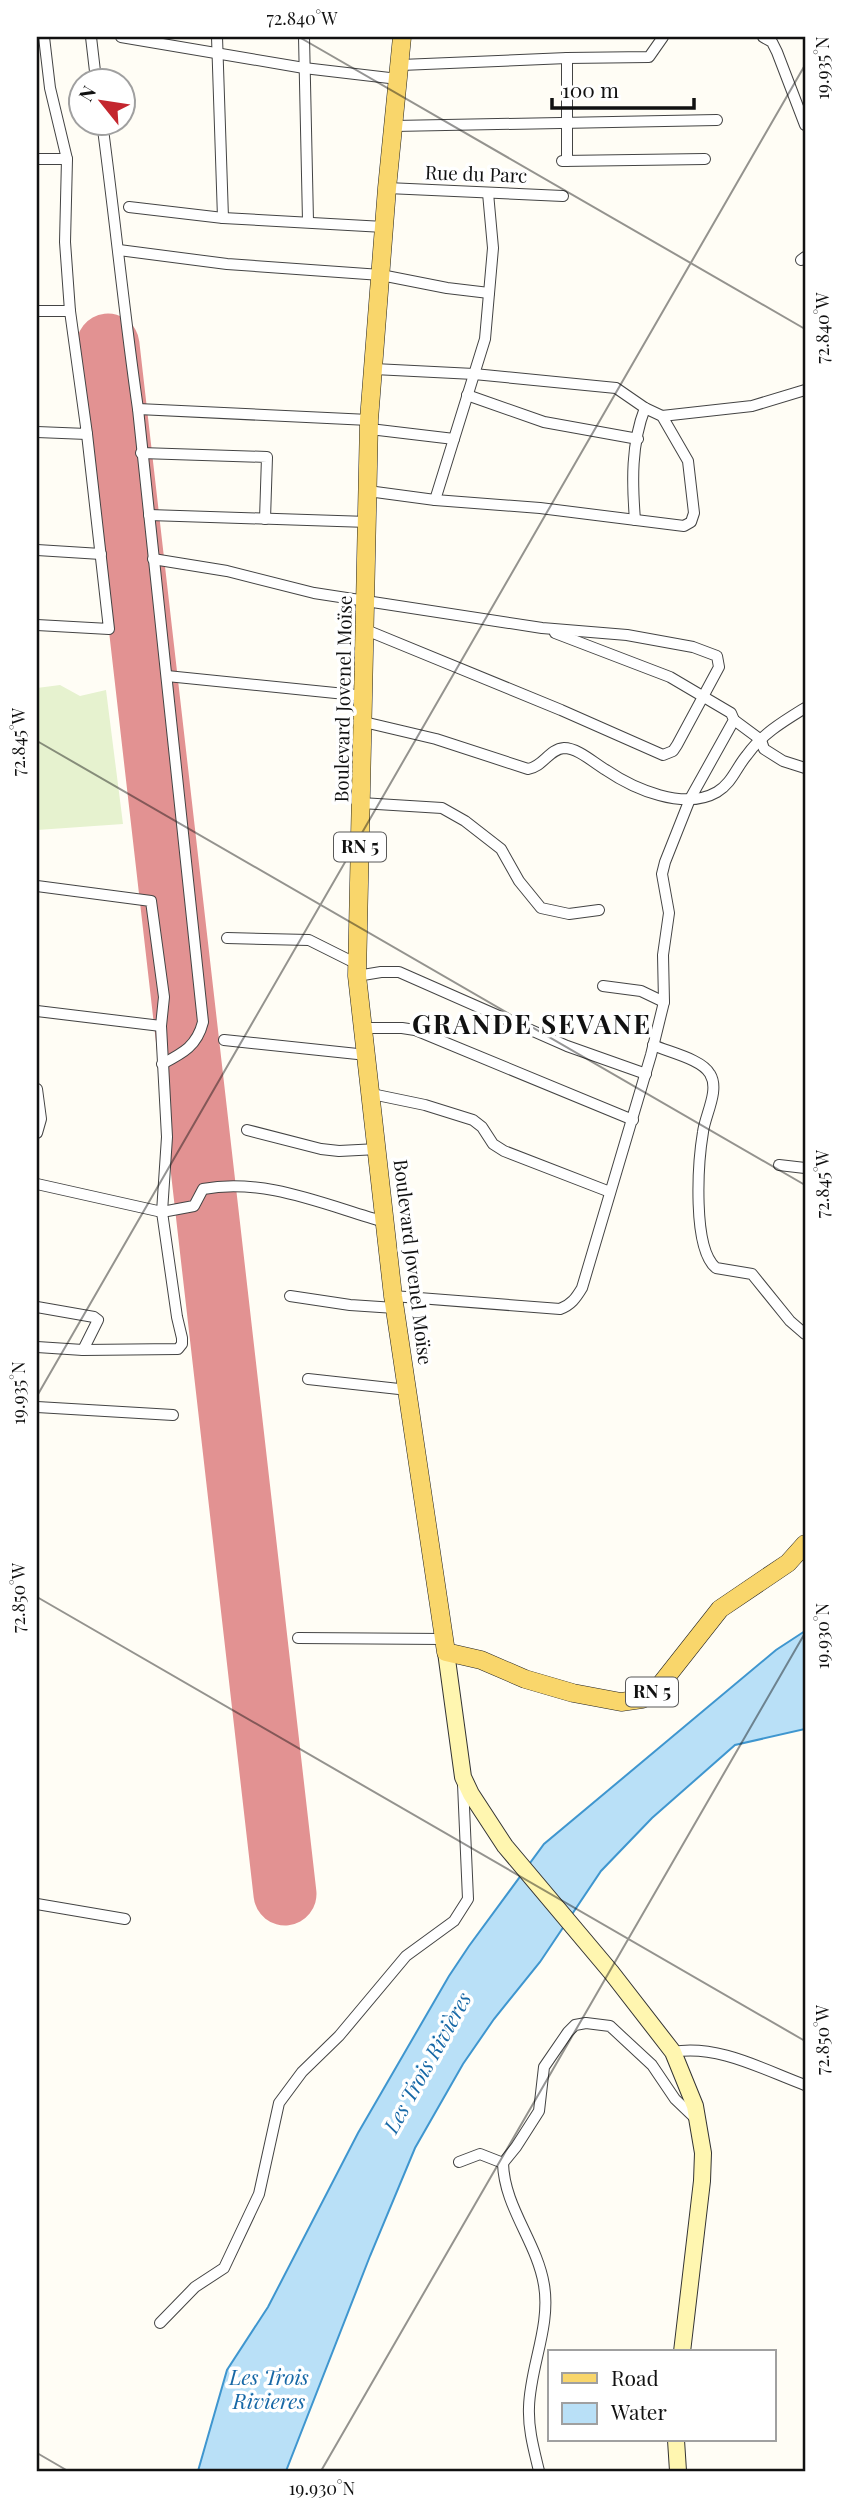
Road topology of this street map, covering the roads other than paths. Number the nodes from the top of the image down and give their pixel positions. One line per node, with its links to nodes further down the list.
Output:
1 (44, 37): 15 (street)
2 (91, 37): 11 (street)
3 (121, 37): 9 (street)
4 (217, 37): 9 (street)
5 (304, 37): 12 (street)
6 (402, 37): 13 (main road, Boulevard Jovenel Moïse / RN 5)
7 (663, 37): 10 (street)
8 (768, 38): 18 (street)
9 (217, 54): 12 (street); 28 (street)
10 (567, 58): 13 (street); 17 (street)
11 (94, 66)
12 (304, 68): 13 (street); 29 (street)
13 (399, 72): 19 (main road, Boulevard Jovenel Moïse / RN 5)
14 (37, 88): 15 (street)
15 (50, 88): 22 (street)
16 (717, 120): 17 (street)
17 (565, 125): 19 (street); 23 (street)
18 (805, 125)
19 (394, 126): 24 (main road, Boulevard Jovenel Moïse / RN 5)
20 (104, 136): 31 (street)
21 (37, 159): 22 (street)
22 (68, 159): 35 (street)
23 (705, 159)
24 (387, 188): 25 (street, Rue du Parc); 30 (main road, Boulevard Jovenel Moïse / RN 5)
25 (488, 192): 26 (street, Rue du Parc); 33 (street)
26 (563, 196)
27 (130, 207): 28 (street)
28 (223, 218): 29 (street)
29 (308, 221): 30 (street)
30 (384, 227): 32 (main road, Boulevard Jovenel Moïse / RN 5)
31 (119, 250): 32 (street); 41 (street)
32 (381, 275): 33 (street); 36 (main road, Boulevard Jovenel Moïse / RN 5)
33 (489, 293): 37 (street)
34 (37, 311): 35 (street)
35 (70, 311): 45 (street)
36 (374, 369): 37 (street); 43 (main road, Boulevard Jovenel Moïse / RN 5)
37 (474, 374): 39 (street); 40 (street)
38 (805, 390): 42 (street)
39 (467, 395): 46 (street); 47 (street)
40 (645, 408): 42 (street); 47 (street)
41 (138, 409): 43 (street); 48 (street)
42 (662, 416): 53 (street)
43 (370, 425): 46 (street); 49 (main road, Boulevard Jovenel Moïse / RN 5)
44 (37, 432): 45 (street)
45 (87, 434): 56 (street)
46 (454, 439): 50 (street)
47 (638, 439): 53 (street)
48 (141, 453): 51 (street); 52 (street)
49 (368, 491): 50 (street); 54 (main road, Boulevard Jovenel Moïse / RN 5)
50 (435, 500): 53 (street)
51 (149, 515): 52 (street); 57 (street)
52 (265, 519): 54 (street)
53 (635, 520)
54 (368, 522): 58 (main road, Boulevard Jovenel Moïse / RN 5)
55 (37, 550): 56 (street)
56 (101, 554): 59 (street)
57 (153, 559): 58 (street); 62 (street)
58 (367, 600): 60 (street); 61 (main road, Boulevard Jovenel Moïse / RN 5)
59 (37, 625)
60 (542, 628): 64 (street); 64 (street)
61 (366, 630): 63 (main road, Boulevard Jovenel Moïse / RN 5); 64 (street)
62 (167, 676): 63 (street); 84 (street)
63 (365, 696): 67 (main road, Boulevard Jovenel Moïse / RN 5)
64 (704, 696): 66 (street)
65 (805, 708): 68 (street)
66 (734, 720): 68 (street); 70 (street)
67 (364, 722): 70 (street); 71 (main road, Boulevard Jovenel Moïse / RN 5)
68 (761, 740): 69 (street); 70 (street)
69 (805, 768)
70 (690, 799): 77 (street)
71 (362, 803): 73 (street); 75 (main road, Boulevard Jovenel Moïse / RN 5)
72 (37, 886): 79 (street)
73 (599, 910)
74 (227, 938): 75 (street)
75 (357, 970): 80 (main road, Boulevard Jovenel Moïse / RN 5); 85 (street)
76 (603, 986): 77 (street)
77 (664, 1002): 82 (street)
78 (37, 1011): 79 (street)
79 (161, 1026): 84 (street)
80 (364, 1028): 83 (main road, Boulevard Jovenel Moïse / RN 5); 88 (street)
81 (224, 1040): 83 (street)
82 (653, 1045): 85 (street); 101 (street)
83 (367, 1055): 87 (main road, Boulevard Jovenel Moïse / RN 5)
84 (162, 1064): 96 (street)
85 (646, 1074): 88 (street)
86 (37, 1089): 90 (street)
87 (372, 1094): 91 (main road, Boulevard Jovenel Moïse / RN 5); 95 (street)
88 (633, 1120): 95 (street)
89 (247, 1130): 91 (street)
90 (37, 1133)
91 (378, 1149): 97 (main road, Boulevard Jovenel Moïse / RN 5)
92 (779, 1165): 93 (street)
93 (805, 1168)
94 (37, 1184): 96 (street)
95 (610, 1192): 99 (street)
96 (162, 1212): 97 (street); 103 (street)
97 (386, 1222): 99 (main road, Boulevard Jovenel Moïse / RN 5)
98 (290, 1296): 99 (street)
99 (394, 1302): 105 (main road, Boulevard Jovenel Moïse / RN 5)
100 (37, 1307): 103 (street)
101 (805, 1334)
102 (37, 1347): 103 (street)
103 (83, 1350)
104 (308, 1379): 105 (street)
105 (408, 1390): 110 (main road, Boulevard Jovenel Moïse / RN 5)
106 (37, 1407): 107 (street)
107 (173, 1415)
108 (804, 1541): 110 (main road, RN 5)
109 (298, 1637): 110 (street)
110 (445, 1646): 111 (main road)
111 (463, 1777): 114 (main road); 119 (street)
112 (37, 1904): 113 (street)
113 (125, 1919)
114 (673, 2052): 115 (street); 116 (main road)
115 (805, 2085)
116 (698, 2121): 118 (street); 120 (main road)
117 (459, 2162): 118 (street)
118 (503, 2163): 122 (street)
119 (160, 2323)
120 (682, 2350)
121 (676, 2442): 123 (main road)
122 (539, 2471)
123 (678, 2471)

